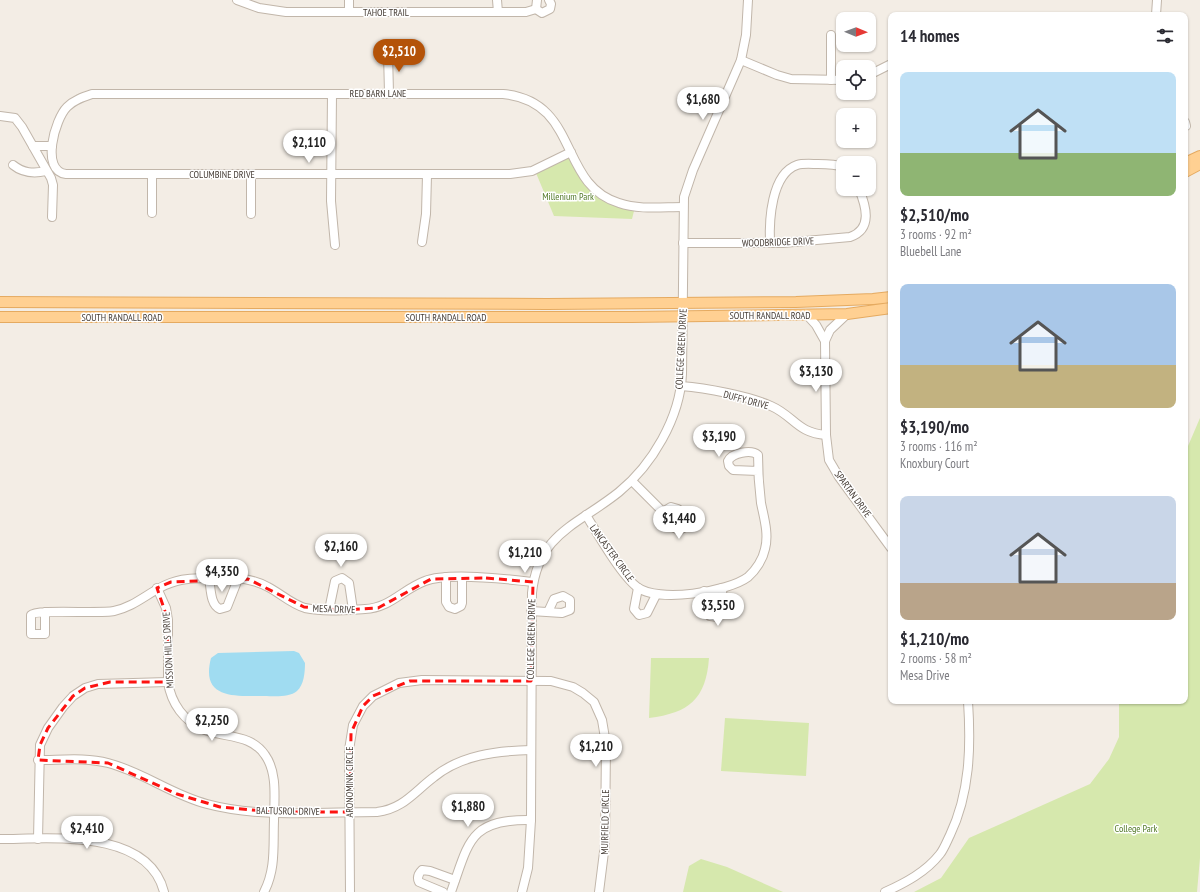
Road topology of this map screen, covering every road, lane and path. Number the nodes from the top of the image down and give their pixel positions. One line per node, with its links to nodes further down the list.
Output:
1 (237, 0): 9 (street, TAHOE TRAIL)
2 (349, 0): 9 (street)
3 (497, 0): 10 (street)
4 (536, 0): 8 (street)
5 (549, 0): 8 (street, TAHOE TRAIL)
6 (748, 0): 14 (street, COLLEGE GREEN DRIVE)
7 (1157, 0): 11 (street)
8 (536, 9): 10 (street, TAHOE TRAIL)
9 (349, 12): 10 (street, TAHOE TRAIL)
10 (498, 12)
11 (1156, 12)
12 (831, 35): 17 (street)
13 (388, 53): 19 (street)
14 (741, 60): 17 (street); 37 (street, COLLEGE GREEN DRIVE)
15 (888, 66): 16 (street)
16 (876, 72)
17 (830, 80): 18 (street)
18 (836, 80)
19 (389, 93): 20 (street, RED BARN LANE); 24 (street, RED BARN LANE)
20 (332, 94): 23 (street, RED BARN LANE); 34 (street)
21 (0, 116): 22 (street)
22 (33, 146): 23 (street); 31 (street)
23 (52, 146): 32 (street, COLUMBINE DRIVE)
24 (571, 152): 35 (street, COLUMBINE DRIVE); 37 (street, RED BARN LANE)
25 (1200, 156): 26 (main road)
26 (1188, 162)
27 (1200, 164): 30 (main road)
28 (13, 165): 31 (street)
29 (836, 165): 43 (street)
30 (1188, 170)
31 (46, 171): 40 (street)
32 (152, 174): 33 (street, COLUMBINE DRIVE); 38 (street)
33 (251, 174): 34 (street, COLUMBINE DRIVE); 39 (street)
34 (331, 174): 35 (street, COLUMBINE DRIVE); 44 (street)
35 (426, 175): 41 (street)
36 (862, 196): 43 (street, WOODBRIDGE DRIVE)
37 (683, 207): 42 (street, COLLEGE GREEN DRIVE)
38 (152, 213)
39 (251, 214)
40 (52, 216)
41 (422, 242)
42 (683, 243): 43 (street, WOODBRIDGE DRIVE); 47 (street, COLLEGE GREEN DRIVE)
43 (770, 243)
44 (335, 245)
45 (888, 297): 47 (main road, SOUTH RANDALL ROAD)
46 (0, 302): 47 (main road, SOUTH RANDALL ROAD)
47 (684, 302): 51 (street, COLLEGE GREEN DRIVE)
48 (888, 308): 50 (main road, SOUTH RANDALL ROAD)
49 (806, 314): 50 (main road, SOUTH RANDALL ROAD); 51 (main road, SOUTH RANDALL ROAD); 53 (street, SPARTAN DRIVE)
50 (847, 314): 53 (street)
51 (684, 315): 52 (main road, SOUTH RANDALL ROAD); 54 (street, COLLEGE GREEN DRIVE)
52 (0, 317)
53 (825, 341): 55 (street, SPARTAN DRIVE)
54 (681, 386): 55 (street, DUFFY DRIVE); 57 (street, COLLEGE GREEN DRIVE)
55 (826, 435): 60 (street, SPARTAN DRIVE)
56 (758, 472): 56 (street, LANCASTER CIRCLE); 68 (street, LANCASTER CIRCLE)
57 (632, 481): 58 (street); 59 (street, COLLEGE GREEN DRIVE)
58 (663, 512)
59 (586, 515): 65 (street, COLLEGE GREEN DRIVE); 67 (street, LANCASTER CIRCLE)
60 (888, 544)
61 (446, 577): 63 (street, MESA DRIVE); 63 (street); 72 (street, MESA DRIVE)
62 (210, 578): 64 (street, MESA DRIVE); 64 (street); 66 (street, MESA DRIVE)
63 (462, 578): 65 (street, MESA DRIVE)
64 (238, 579): 71 (street, MESA DRIVE)
65 (533, 582): 73 (street, COLLEGE GREEN DRIVE)
66 (157, 588): 74 (street, MESA DRIVE); 77 (street, MISSION HILLS DRIVE)
67 (638, 588): 70 (street, LANCASTER CIRCLE); 70 (street)
68 (722, 588): 69 (street, LANCASTER CIRCLE); 69 (street)
69 (704, 591): 70 (street, LANCASTER CIRCLE)
70 (656, 595)
71 (329, 610): 72 (street, MESA DRIVE); 72 (street)
72 (353, 610)
73 (531, 611): 75 (street); 76 (street, COLLEGE GREEN DRIVE)
74 (45, 612)
75 (548, 612)
76 (531, 681): 79 (street, COLLEGE GREEN DRIVE); 82 (street, ARONOMINK CIRCLE); 93 (street, MUIRFIELD CIRCLE)
77 (168, 682): 80 (street); 81 (street, MISSION HILLS DRIVE)
78 (968, 704): 94 (street)
79 (530, 750): 82 (street, BALTUSROL DRIVE); 83 (street, COLLEGE GREEN DRIVE)
80 (38, 760): 81 (street, BALTUSROL DRIVE); 85 (street)
81 (274, 812): 82 (street, BALTUSROL DRIVE); 88 (street, MISSION HILLS DRIVE)
82 (350, 812): 89 (street, ARONOMINK CIRCLE)
83 (531, 820): 86 (street); 92 (street, COLLEGE GREEN DRIVE)
84 (0, 839): 85 (street)
85 (38, 839): 87 (street)
86 (455, 880): 90 (street); 91 (street)
87 (164, 892)
88 (264, 892)
89 (350, 892)
90 (443, 892)
91 (450, 892)
92 (522, 892)
93 (599, 892)
94 (885, 892)

